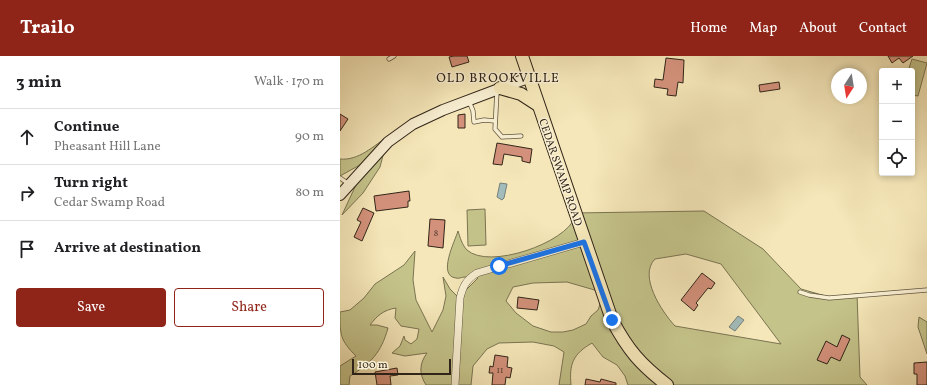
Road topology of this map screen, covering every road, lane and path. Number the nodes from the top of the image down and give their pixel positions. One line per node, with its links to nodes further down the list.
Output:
1 (394, 56): 3 (lane)
2 (522, 56): 4 (main road, CEDAR SWAMP ROAD)
3 (389, 59)
4 (528, 78): 5 (main road); 7 (main road, CEDAR SWAMP ROAD)
5 (499, 89): 6 (main road); 7 (main road); 8 (lane)
6 (468, 100): 8 (lane); 11 (main road)
7 (538, 105): 13 (main road, CEDAR SWAMP ROAD)
8 (495, 121): 9 (lane)
9 (521, 136)
10 (340, 178): 11 (lane)
11 (350, 184): 12 (main road)
12 (340, 195)
13 (584, 242): 16 (street); 17 (main road, CEDAR SWAMP ROAD)
14 (927, 290): 15 (lane)
15 (800, 292)
16 (455, 385)
17 (667, 385)

